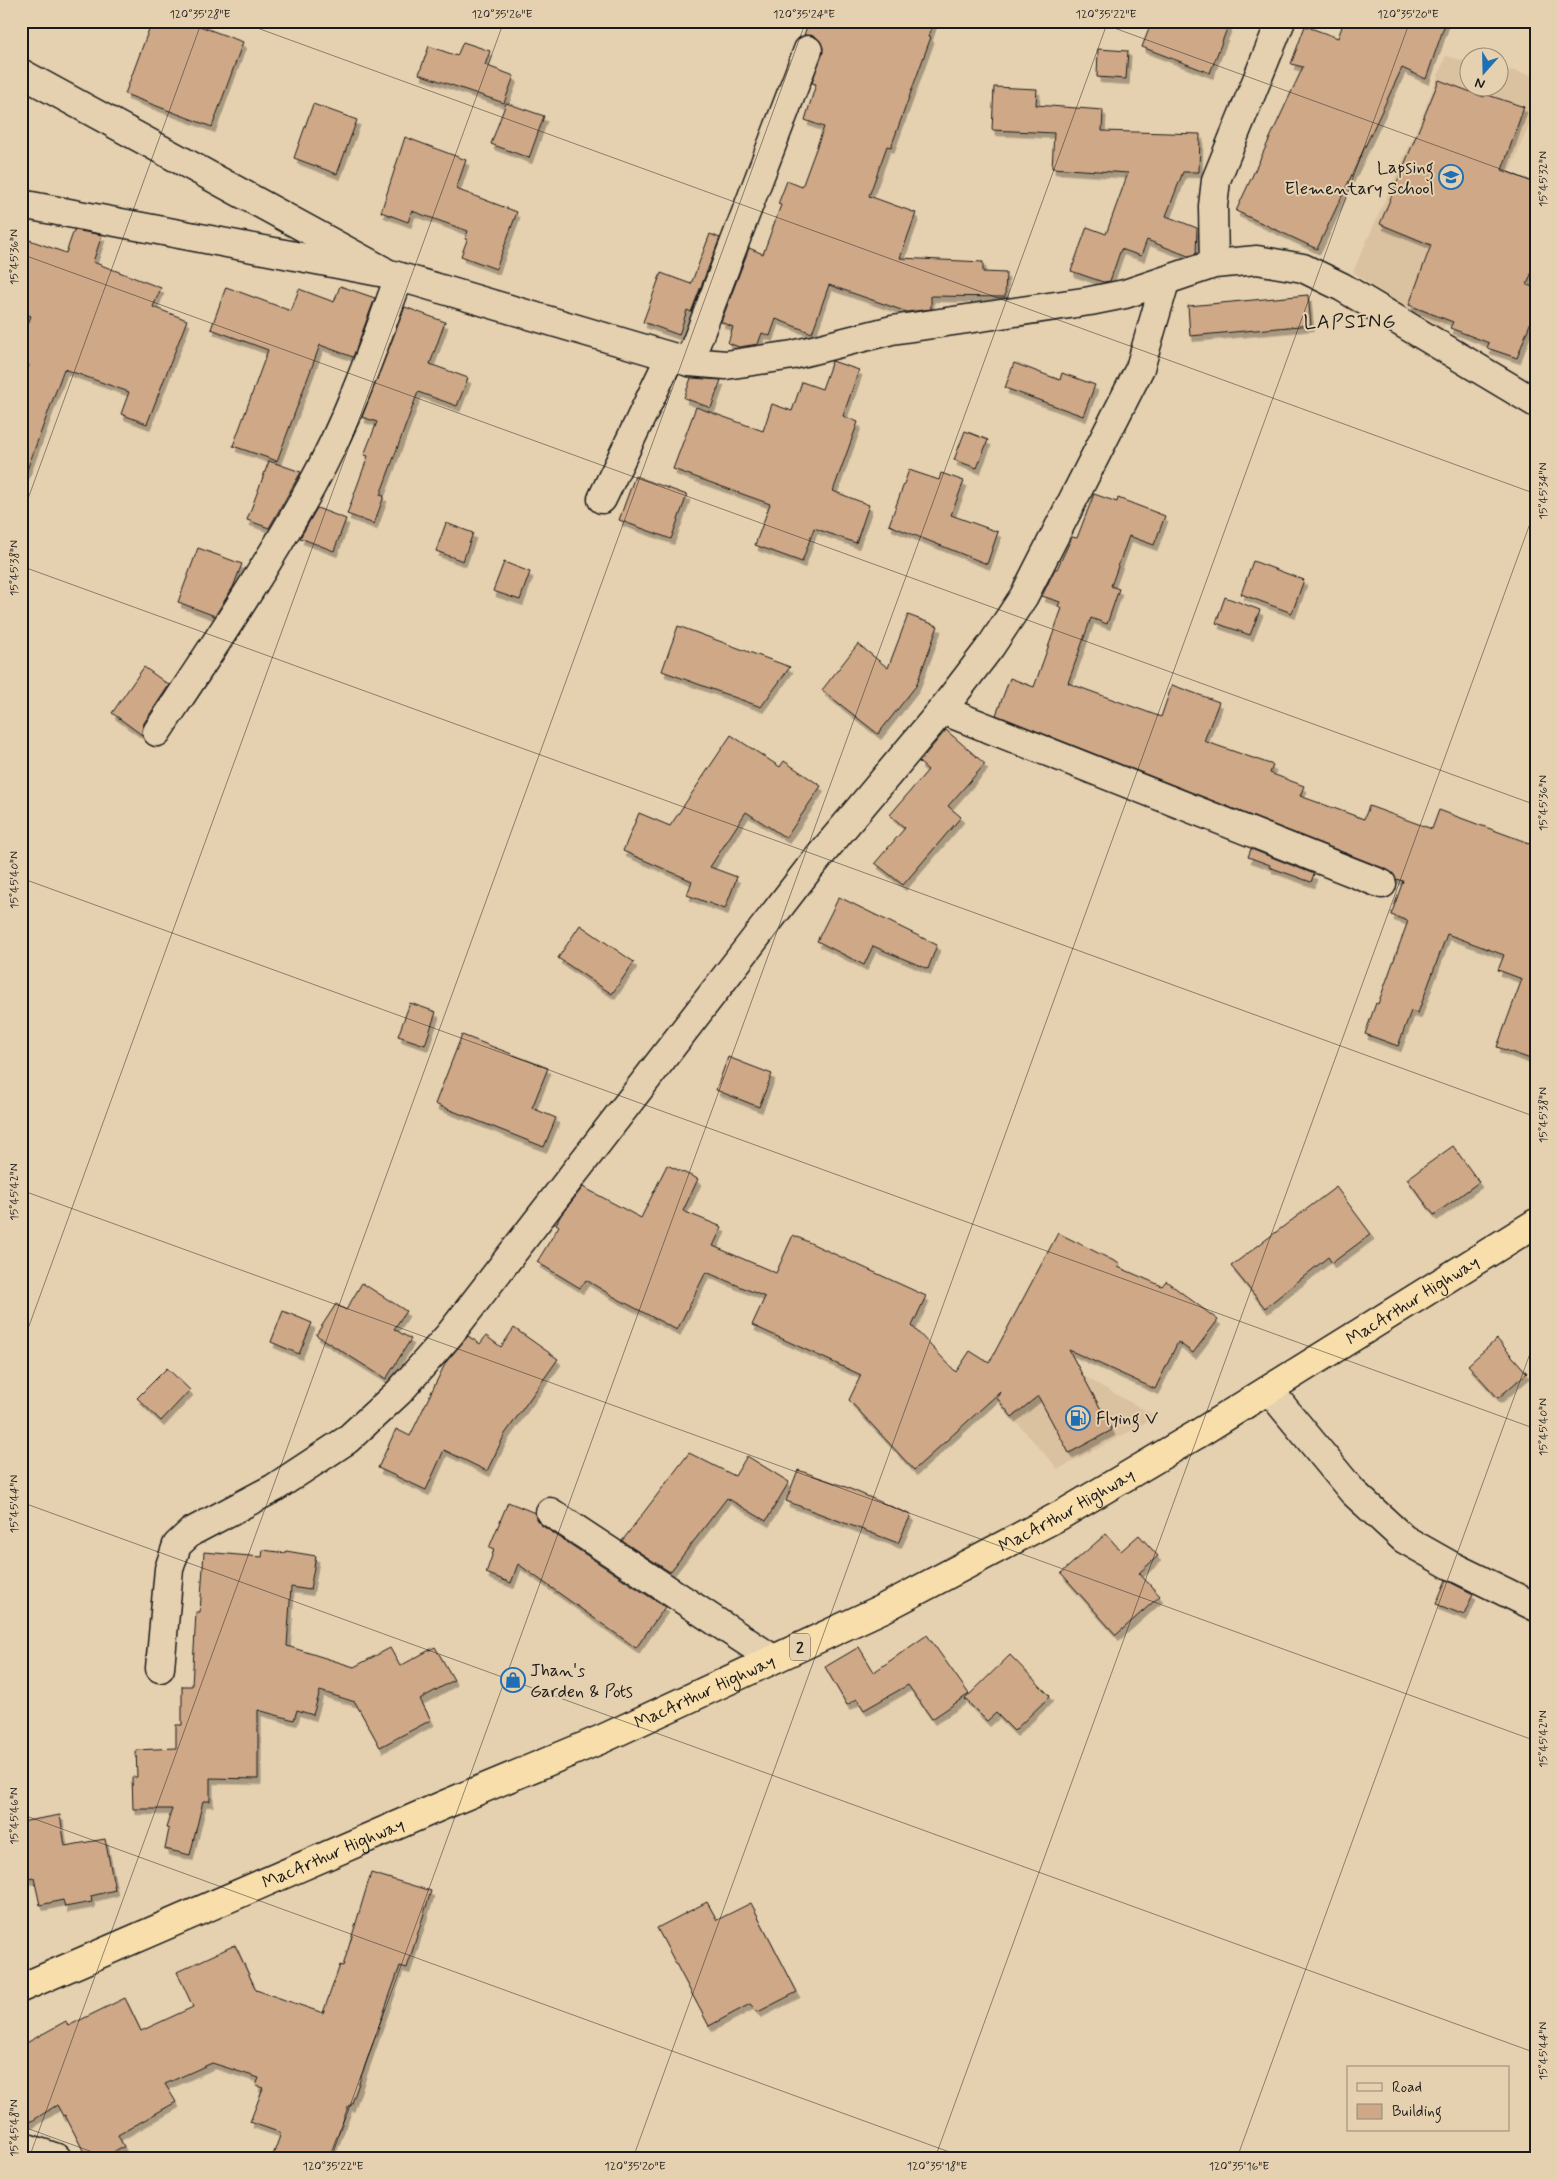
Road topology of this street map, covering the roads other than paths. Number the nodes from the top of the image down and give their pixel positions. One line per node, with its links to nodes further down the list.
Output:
1 (1281, 21): 5 (street)
2 (808, 50): 8 (street)
3 (21, 73): 6 (street)
4 (21, 204): 6 (street)
5 (1214, 264): 7 (street); 9 (street)
6 (394, 276): 8 (street); 12 (street)
7 (1165, 282): 8 (street); 11 (street)
8 (679, 360): 10 (street)
9 (1536, 403)
10 (602, 499)
11 (942, 710): 13 (street); 19 (street)
12 (157, 732)
13 (1382, 884)
14 (1536, 1223): 15 (highway, MacArthur Highway / 2)
15 (1270, 1390): 17 (street); 18 (highway, MacArthur Highway / 2)
16 (550, 1512): 18 (street)
17 (1536, 1608)
18 (773, 1659): 20 (highway, MacArthur Highway / 2)
19 (160, 1668)
20 (21, 1988)
21 (21, 2146): 22 (street)
22 (57, 2158)

